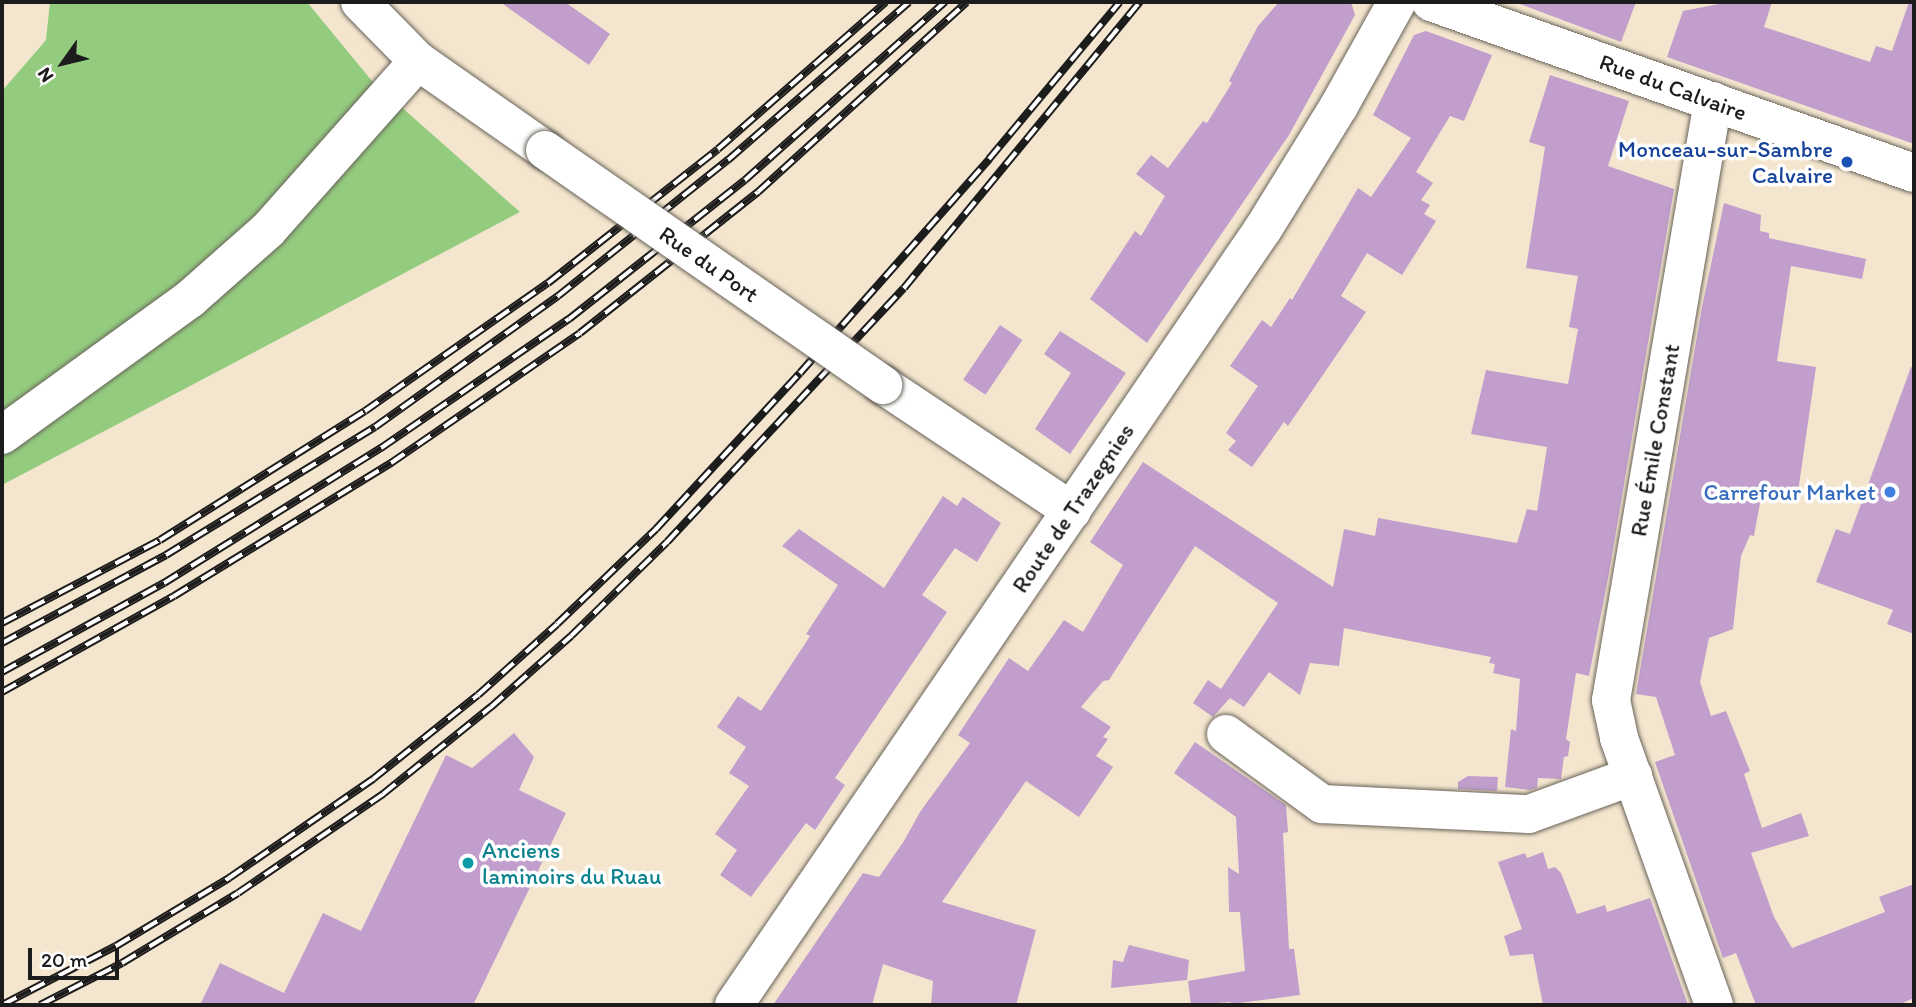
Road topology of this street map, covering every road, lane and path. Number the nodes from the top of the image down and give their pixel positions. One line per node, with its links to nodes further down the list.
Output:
1 (360, 2): 4 (main road, Rue du Port)
2 (1397, 2): 8 (main road, Route de Trazegnies)
3 (1431, 2): 5 (main road, Rue du Calvaire)
4 (418, 61): 7 (main road); 8 (main road, Rue du Port, bridge)
5 (1713, 101): 6 (main road, Rue du Calvaire); 10 (main road, Rue Émile Constant)
6 (1914, 173)
7 (2, 435)
8 (1072, 510): 11 (main road, Route de Trazegnies)
9 (1226, 734): 10 (main road)
10 (1633, 776): 12 (main road, Rue Émile Constant)
11 (734, 1005)
12 (1714, 1005)

